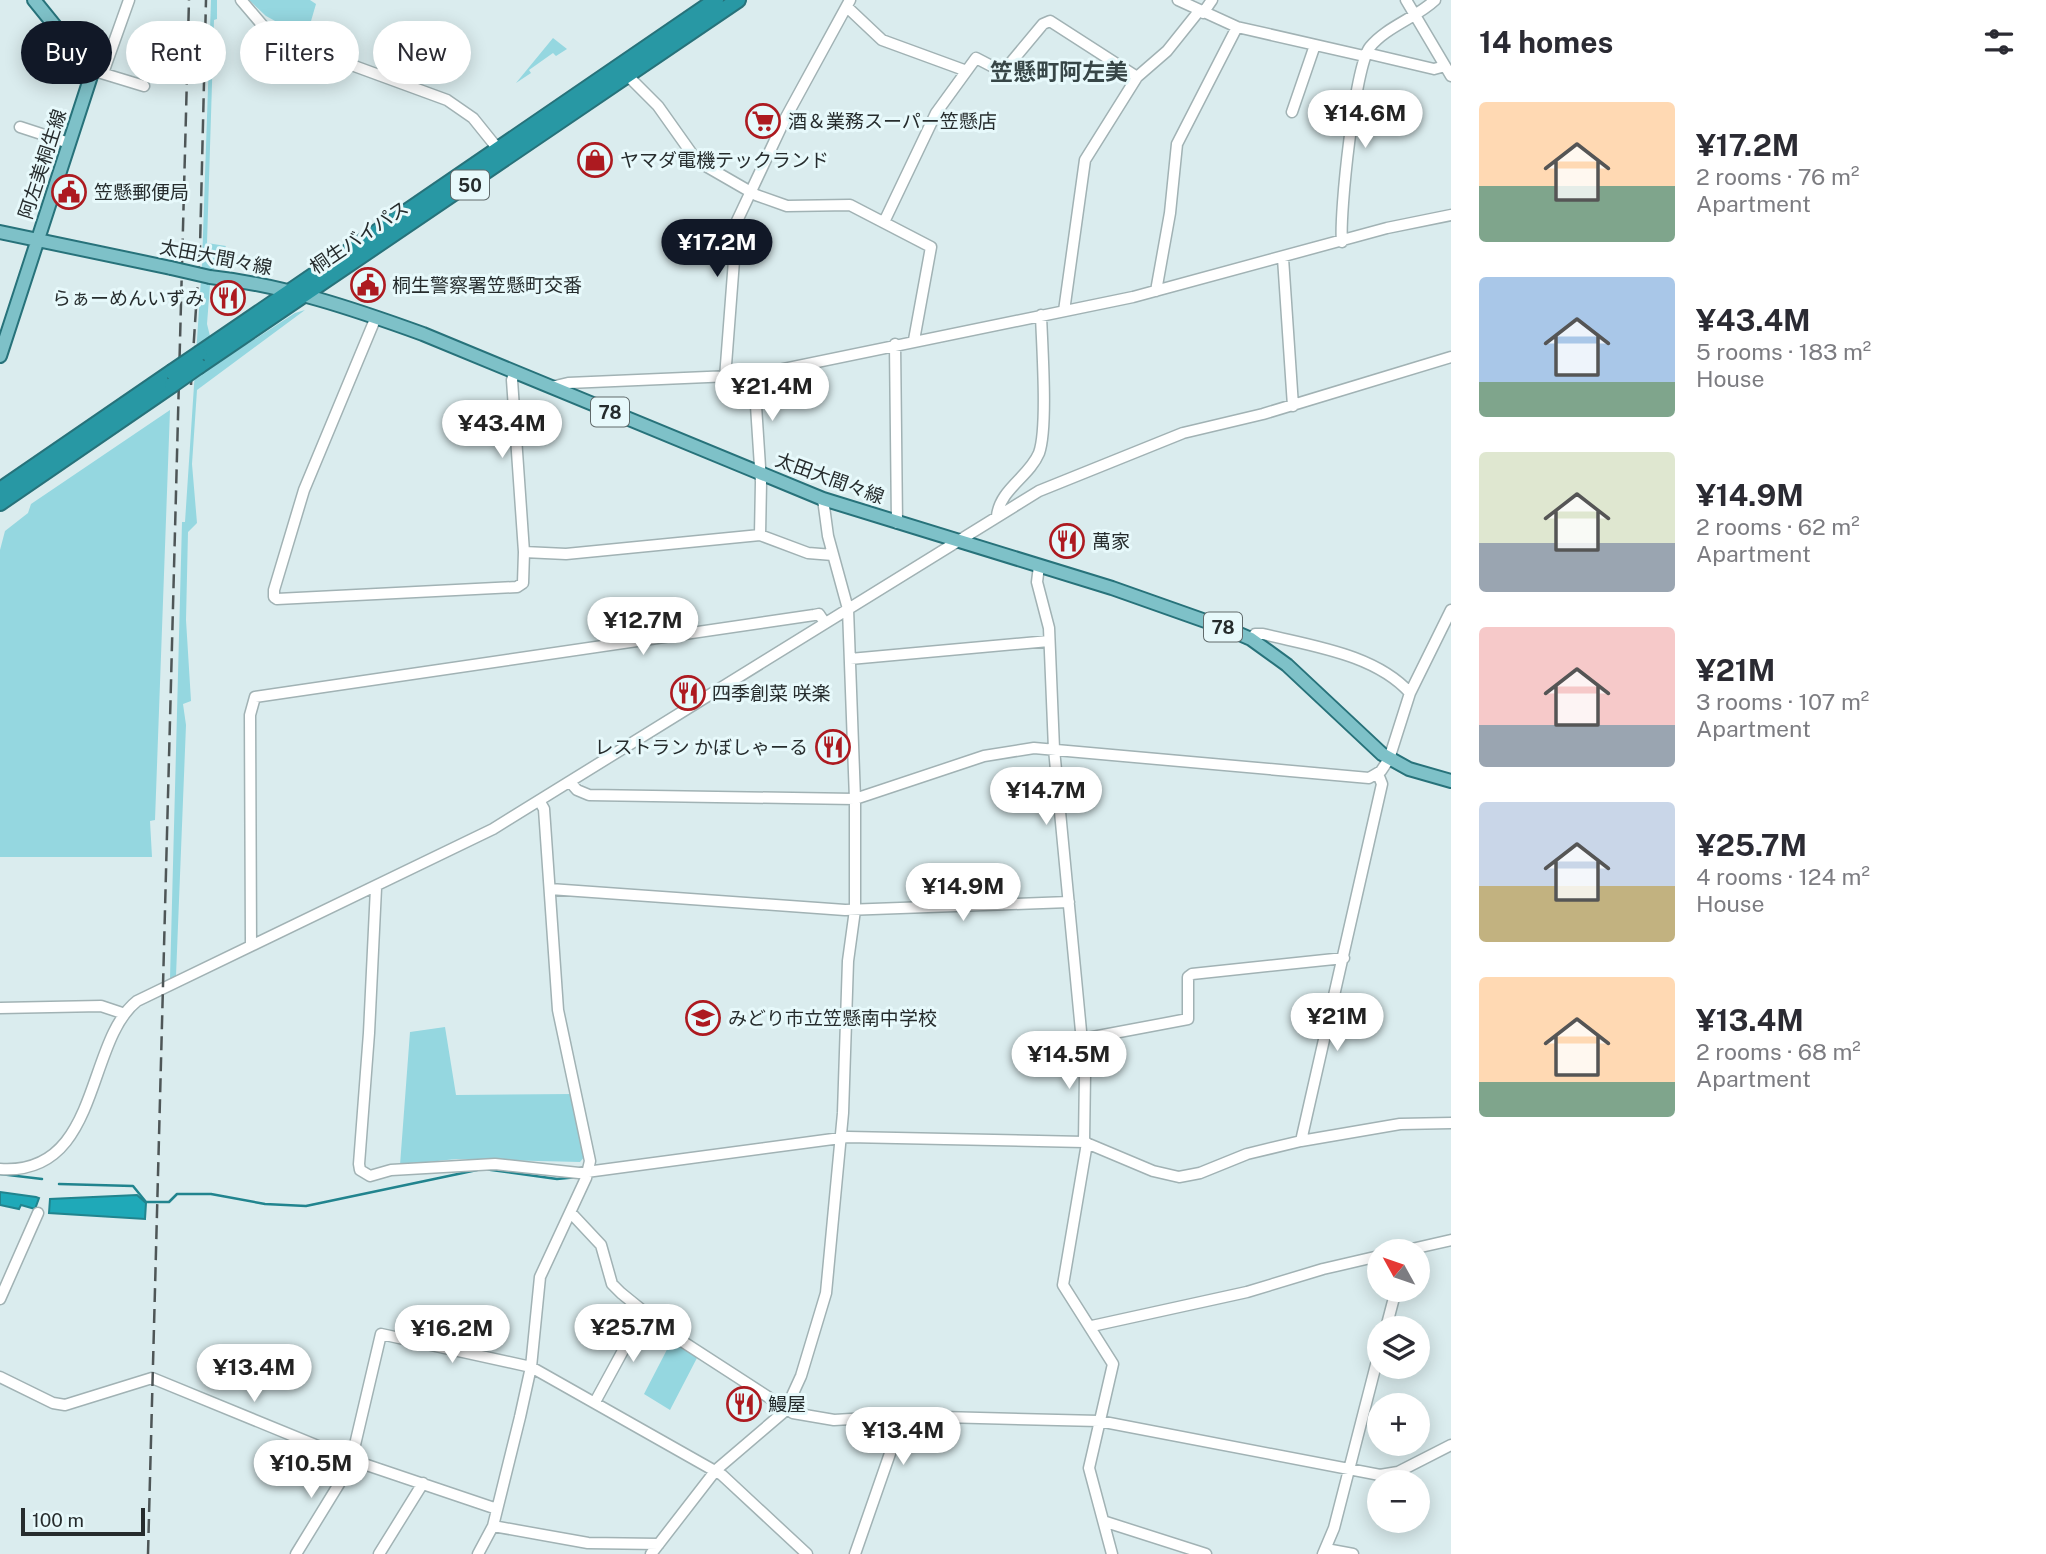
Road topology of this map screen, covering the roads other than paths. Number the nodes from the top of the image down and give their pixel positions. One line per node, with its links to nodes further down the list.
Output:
1 (34, 0): 13 (main road)
2 (129, 0): 15 (street)
3 (241, 0): 31 (street)
4 (716, 0): 31 (highway, 桐生バイパス / 50)
5 (738, 0): 21 (highway, 桐生バイパス / 50)
6 (1178, 0): 11 (street)
7 (1212, 0): 11 (street)
8 (1406, 0): 12 (street)
9 (1435, 0): 12 (street)
10 (848, 4): 19 (street); 32 (street)
11 (1201, 12): 14 (street); 23 (street)
12 (1414, 15): 17 (street); 18 (street)
13 (52, 21)
14 (1237, 27): 16 (street); 39 (street)
15 (112, 38)
16 (1315, 45): 17 (street); 27 (street)
17 (1365, 54): 18 (street); 26 (street)
18 (1445, 66): 22 (street)
19 (964, 70): 23 (street); 34 (street)
20 (112, 76): 25 (street)
21 (628, 76): 31 (highway, 桐生バイパス / 50); 32 (street)
22 (1451, 76)
23 (1137, 77): 42 (street)
24 (92, 84): 30 (main road, 阿左美桐生線)
25 (144, 86)
26 (1355, 106): 28 (street); 37 (street)
27 (1292, 112)
28 (1400, 119)
29 (20, 127): 30 (street)
30 (69, 144): 36 (main road, 阿左美桐生線)
31 (502, 155): 40 (highway, 桐生バイパス / 50); 41 (highway, 桐生バイパス / 50)
32 (751, 192): 34 (street); 52 (street)
33 (1451, 215): 37 (street)
34 (884, 222): 45 (street)
35 (0, 232): 36 (main road, 太田大間々線 / 78)
36 (38, 239): 40 (main road, 太田大間々線 / 78, bridge); 47 (main road, 阿左美桐生線)
37 (1342, 242): 38 (street)
38 (1283, 258): 39 (street); 55 (street)
39 (1157, 291): 42 (street)
40 (289, 292): 41 (main road, 太田大間々線 / 78); 49 (highway, 桐生バイパス / 50)
41 (305, 296): 44 (main road, 太田大間々線 / 78); 49 (highway, 桐生バイパス / 50)
42 (1064, 311): 43 (street)
43 (1041, 315): 45 (street); 60 (street)
44 (376, 317): 50 (main road, 太田大間々線 / 78); 64 (street)
45 (914, 340): 46 (street)
46 (895, 344): 51 (street); 61 (street)
47 (1, 351)
48 (1451, 357): 55 (street)
49 (200, 360): 53 (highway, 桐生バイパス / 50, bridge)
50 (514, 373): 54 (main road, 太田大間々線 / 78); 64 (street)
51 (754, 375): 52 (street); 56 (street)
52 (725, 378): 54 (street)
53 (172, 379): 57 (highway, 桐生バイパス / 50); 59 (highway, 桐生バイパス / 50)
54 (551, 387): 56 (main road, 太田大間々線 / 78)
55 (1293, 406): 60 (street)
56 (760, 473): 58 (main road, 太田大間々線 / 78); 62 (street)
57 (0, 490)
58 (823, 499): 61 (main road, 太田大間々線 / 78); 65 (street)
59 (0, 503)
60 (998, 516): 63 (street)
61 (897, 523): 63 (main road, 太田大間々線 / 78)
62 (760, 535): 64 (street); 65 (street)
63 (956, 541): 66 (main road, 太田大間々線 / 78); 67 (street)
64 (524, 552)
65 (833, 555): 67 (street)
66 (1039, 566): 70 (main road, 太田大間々線 / 78); 71 (street)
67 (848, 609): 69 (street); 72 (street)
68 (1451, 610): 73 (street)
69 (825, 623): 78 (street); 85 (street)
70 (1251, 639): 73 (street); 75 (main road, 太田大間々線 / 78)
71 (1049, 641): 72 (street); 74 (street)
72 (850, 659): 79 (street)
73 (1410, 693): 75 (street)
74 (1054, 749): 76 (street); 79 (street); 83 (street)
75 (1389, 759): 76 (street); 77 (main road, 太田大間々線 / 78)
76 (1378, 774): 86 (street)
77 (1451, 781)
78 (570, 782): 79 (street); 80 (street)
79 (855, 799): 84 (street)
80 (540, 802): 81 (street); 82 (street)
81 (376, 888): 85 (street); 95 (street)
82 (550, 889): 84 (street); 95 (street)
83 (1069, 902): 84 (street); 89 (street)
84 (855, 910): 91 (street)
85 (251, 945): 88 (street)
86 (1345, 958): 89 (street); 92 (street)
87 (0, 1008): 88 (street)
88 (122, 1013): 94 (street)
89 (1082, 1039): 93 (street)
90 (1451, 1123): 92 (street)
91 (840, 1137): 93 (street); 95 (street); 108 (street)
92 (1301, 1141): 93 (street)
93 (1085, 1142): 103 (street)
94 (0, 1169)
95 (589, 1171): 97 (street)
96 (38, 1213): 101 (street)
97 (571, 1213): 102 (street); 104 (street)
98 (1451, 1240): 99 (street)
99 (1430, 1245)
100 (1367, 1259): 103 (street)
101 (0, 1299)
102 (644, 1312): 107 (street); 108 (street)
103 (1092, 1326): 110 (street)
104 (531, 1367): 107 (street); 112 (street); 116 (street)
105 (0, 1377): 112 (street)
106 (1372, 1379): 113 (street)
107 (595, 1402): 114 (street)
108 (785, 1411): 109 (street); 114 (street)
109 (903, 1416): 110 (street); 126 (street)
110 (1099, 1421): 113 (street); 117 (street)
111 (1451, 1445): 113 (street)
112 (352, 1460): 115 (street); 121 (street)
113 (1348, 1467): 120 (street)
114 (716, 1471): 119 (street); 125 (street)
115 (423, 1483): 116 (street); 122 (street)
116 (497, 1510): 118 (street)
117 (1106, 1522): 127 (street); 128 (street)
118 (493, 1526): 119 (street); 123 (street)
119 (659, 1544): 124 (street)
120 (1324, 1552): 129 (street)
121 (296, 1554)
122 (379, 1554)
123 (478, 1554)
124 (652, 1554)
125 (807, 1554)
126 (855, 1554)
127 (1112, 1554)
128 (1206, 1554)
129 (1353, 1554)

